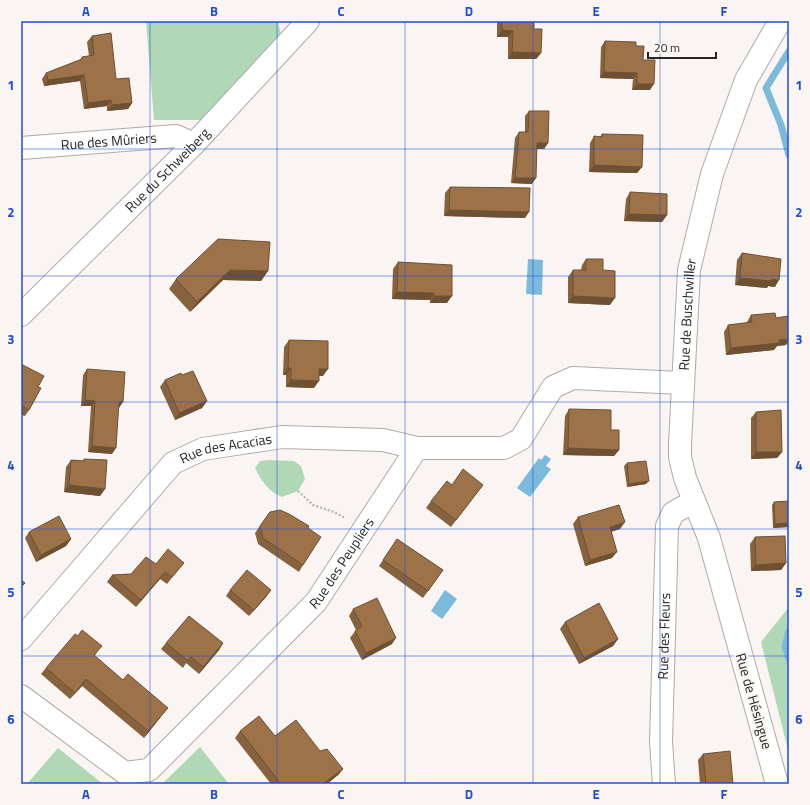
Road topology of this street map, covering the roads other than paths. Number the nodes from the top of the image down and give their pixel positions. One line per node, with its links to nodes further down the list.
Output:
1 (308, 21): 3 (street, Rue du Schweiberg)
2 (780, 21): 6 (street, Rue de Buschwiller)
3 (194, 144): 4 (street, Rue des Mûriers); 5 (street, Rue du Schweiberg)
4 (21, 148)
5 (21, 315)
6 (682, 383): 7 (street); 8 (street, Rue de Buschwiller)
7 (416, 448): 10 (street, Rue des Acacias); 11 (street, Rue des Peupliers)
8 (694, 501): 9 (street, Rue de Buschwiller); 12 (street, Rue des Fleurs)
9 (730, 617): 13 (street, Rue de Hésingue)
10 (21, 640)
11 (21, 696)
12 (664, 784)
13 (777, 784)

